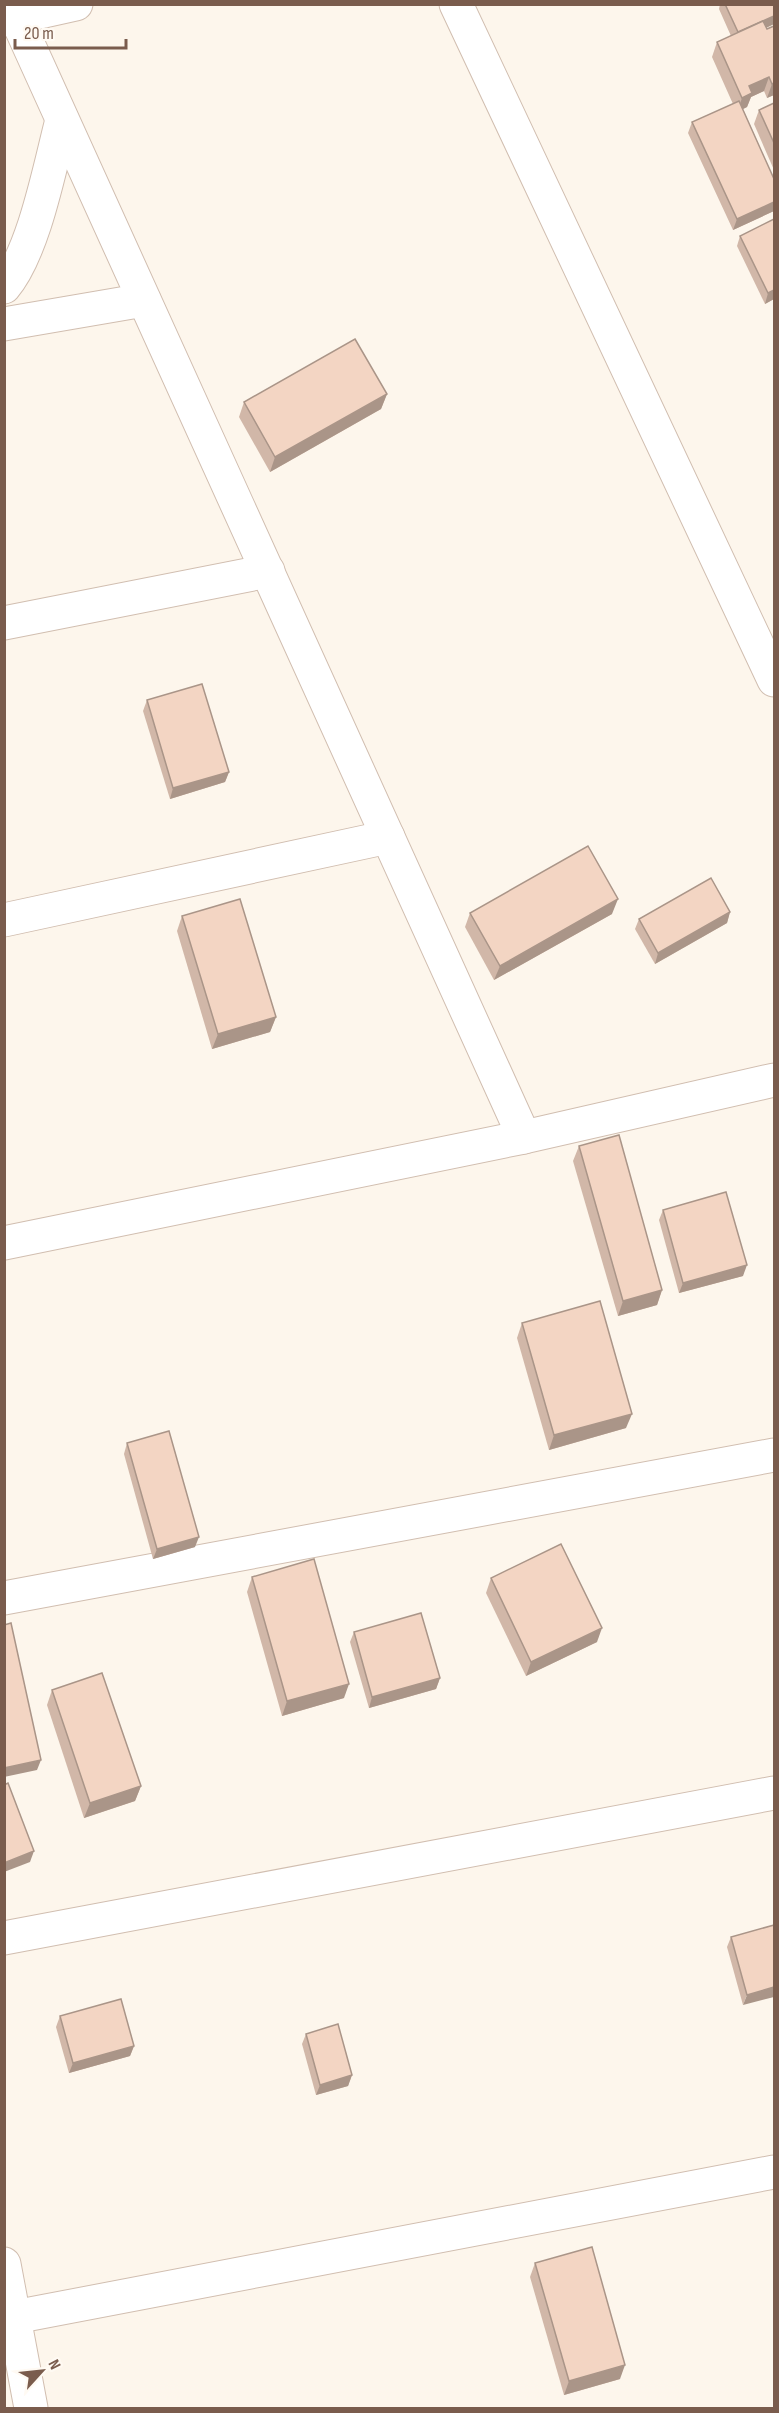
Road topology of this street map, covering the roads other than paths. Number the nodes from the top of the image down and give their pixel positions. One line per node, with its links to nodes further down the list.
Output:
1 (76, 4): 3 (street)
2 (456, 4): 10 (street)
3 (10, 14): 4 (street)
4 (62, 120): 5 (street); 6 (street)
5 (4, 287)
6 (144, 300): 7 (street); 8 (street)
7 (4, 324)
8 (268, 572): 9 (street); 11 (street)
9 (4, 622)
10 (774, 680)
11 (388, 837): 12 (street); 14 (street)
12 (4, 920)
13 (774, 1080): 14 (street)
14 (524, 1137): 15 (street)
15 (4, 1243)
16 (774, 1455): 17 (street)
17 (4, 1598)
18 (774, 1793): 19 (street)
19 (4, 1938)
20 (774, 2172): 22 (street)
21 (4, 2264): 22 (street)
22 (9, 2318): 23 (street)
23 (31, 2409)

